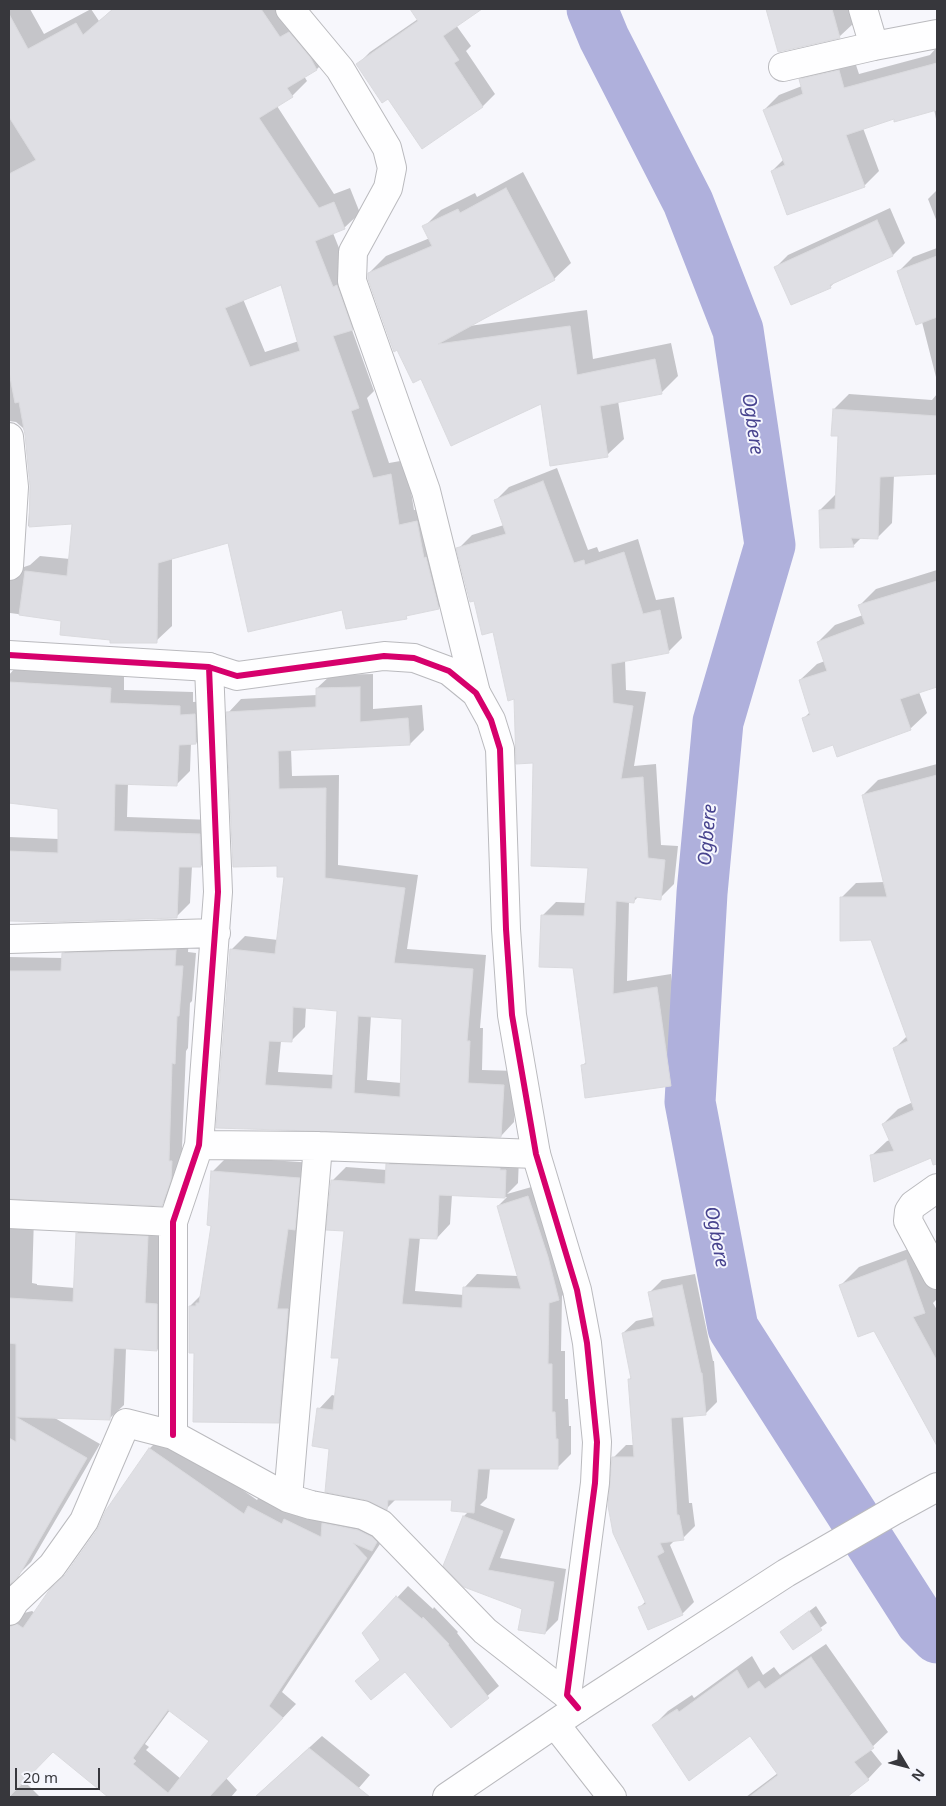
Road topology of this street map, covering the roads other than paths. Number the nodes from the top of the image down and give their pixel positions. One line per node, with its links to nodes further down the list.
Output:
1 (290, 9): 10 (street)
2 (864, 9): 4 (street)
3 (937, 34): 4 (street)
4 (874, 46): 5 (street)
5 (783, 67)
6 (9, 437): 7 (street)
7 (9, 566)
8 (9, 655): 9 (street)
9 (209, 667): 10 (street); 11 (street)
10 (476, 693): 15 (street)
11 (216, 934): 12 (street); 13 (street)
12 (9, 939)
13 (199, 1145): 14 (street); 18 (street)
14 (318, 1146): 15 (street); 22 (street)
15 (536, 1154): 24 (street)
16 (937, 1188): 19 (street)
17 (9, 1214): 18 (street)
18 (172, 1222): 20 (street)
19 (937, 1275)
20 (173, 1435): 22 (street); 23 (street)
21 (937, 1487): 24 (street)
22 (288, 1498): 24 (street)
23 (9, 1611)
24 (573, 1702): 25 (street)
25 (555, 1724): 26 (street); 27 (street)
26 (455, 1795)
27 (612, 1797)

